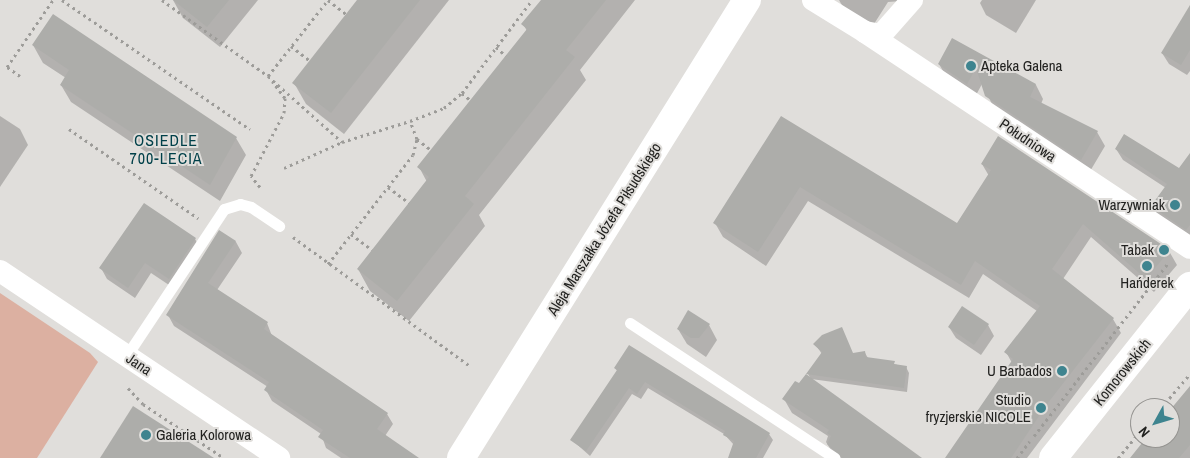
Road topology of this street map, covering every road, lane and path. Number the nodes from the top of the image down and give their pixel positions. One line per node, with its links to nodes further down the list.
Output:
1 (52, 0): 16 (path)
2 (62, 0): 22 (path)
3 (162, 0): 17 (path)
4 (328, 0): 10 (path); 12 (path)
5 (532, 0): 9 (path); 13 (path)
6 (747, 0): 45 (street, Aleja Marszałka Józefa Piłsudskiego)
7 (813, 0): 11 (street, Południowa)
8 (912, 0): 11 (street)
9 (537, 4)
10 (346, 14)
11 (865, 32): 33 (street, Południowa)
12 (292, 46): 15 (path); 17 (path)
13 (496, 48): 14 (path); 18 (path)
14 (506, 56)
15 (310, 61)
16 (20, 76)
17 (268, 76): 24 (path); 28 (path)
18 (462, 93): 19 (path); 20 (path)
19 (470, 100)
20 (410, 121): 23 (path); 24 (path)
21 (69, 129): 30 (path)
22 (250, 129)
23 (417, 140): 25 (path); 27 (path)
24 (342, 142): 26 (path)
25 (431, 150)
26 (284, 168)
27 (388, 187): 29 (path); 32 (path)
28 (260, 188)
29 (408, 203)
30 (210, 226): 31 (lane); 39 (lane)
31 (279, 226): 35 (path)
32 (352, 234): 34 (path); 35 (path)
33 (1187, 245): 47 (path)
34 (372, 250)
35 (328, 264): 40 (path)
36 (0, 271): 39 (street, Jana)
37 (1190, 286): 48 (street, Komorowskich)
38 (630, 323): 46 (lane)
39 (127, 355): 44 (street, Jana)
40 (470, 366)
41 (1190, 374): 42 (path)
42 (1170, 398)
43 (1130, 444): 49 (path)
44 (278, 458)
45 (461, 458)
46 (835, 458)
47 (1017, 458)
48 (1053, 458)
49 (1118, 458)

